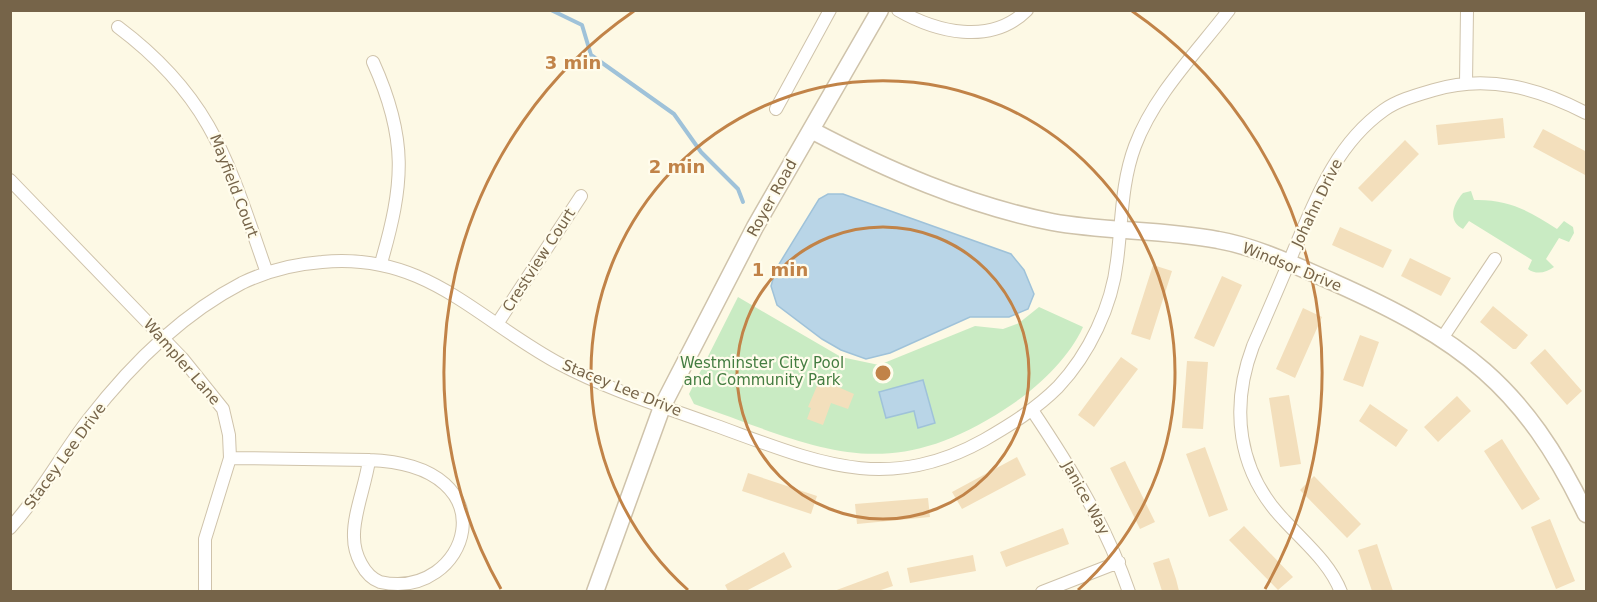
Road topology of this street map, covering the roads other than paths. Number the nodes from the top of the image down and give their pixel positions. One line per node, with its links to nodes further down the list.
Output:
1 (830, 10): 10 (street)
2 (880, 10): 12 (street, Royer Road)
3 (898, 10): 4 (street)
4 (1027, 10)
5 (1229, 10): 15 (street, Stacey Lee Drive)
6 (1467, 10): 9 (street)
7 (118, 27): 19 (street, Mayfield Court)
8 (373, 62): 17 (street)
9 (1466, 83): 11 (street, Johahn Drive); 18 (street, Johahn Drive)
10 (776, 109)
11 (1587, 113)
12 (811, 130): 15 (street, Windsor Drive); 23 (street, Royer Road)
13 (10, 180): 22 (street, Wampler Lane)
14 (581, 196): 20 (street, Crestview Court)
15 (1120, 228): 18 (street, Windsor Drive); 24 (street, Stacey Lee Drive)
16 (1495, 259): 21 (street)
17 (381, 262): 19 (street, Stacey Lee Drive); 20 (street, Stacey Lee Drive)
18 (1288, 263): 21 (street, Windsor Drive); 34 (street, Johahn Drive)
19 (267, 273): 22 (street, Stacey Lee Drive)
20 (497, 324): 23 (street, Stacey Lee Drive)
21 (1443, 337): 27 (street, Windsor Drive)
22 (163, 339): 25 (street, Wampler Lane); 28 (street, Stacey Lee Drive)
23 (663, 407): 24 (street, Stacey Lee Drive); 31 (street, Royer Road)
24 (1032, 410): 29 (street, Janice Way)
25 (230, 458): 26 (street); 30 (street, Wampler Lane)
26 (369, 460): 26 (street)
27 (1587, 514)
28 (10, 528)
29 (1119, 562): 32 (street); 33 (street, Janice Way)
30 (205, 591)
31 (595, 591)
32 (1042, 591)
33 (1129, 591)
34 (1341, 591)

